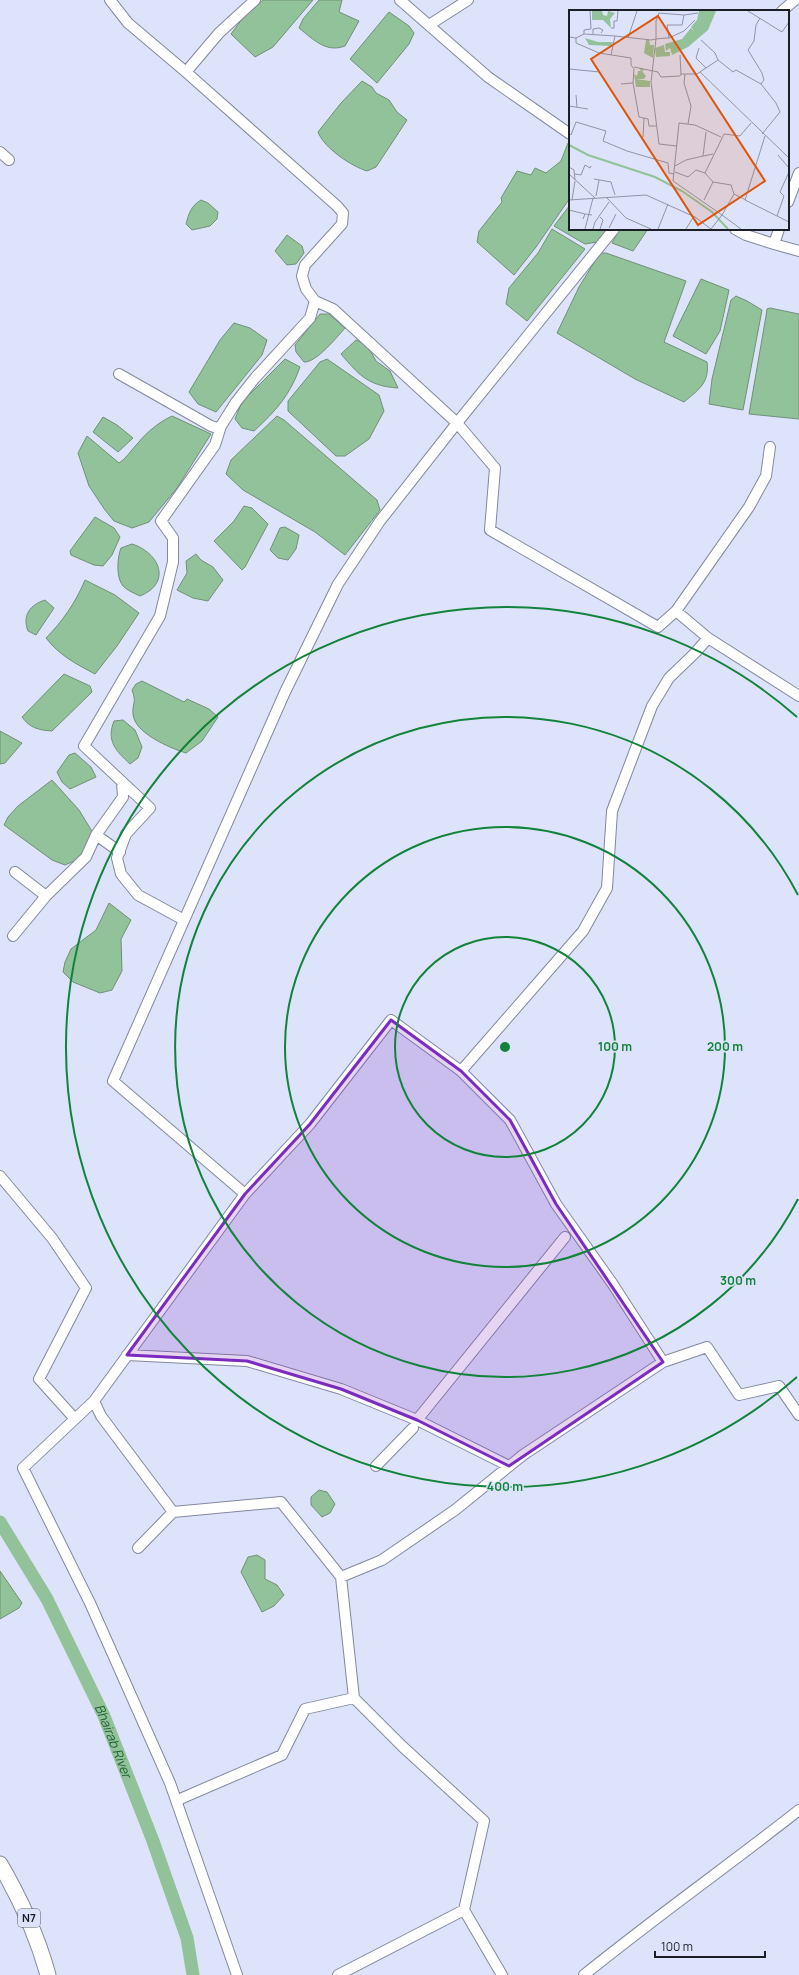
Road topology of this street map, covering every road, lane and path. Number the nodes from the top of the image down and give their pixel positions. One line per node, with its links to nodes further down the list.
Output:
1 (110, 0): 8 (street)
2 (255, 0): 8 (street)
3 (400, 0): 7 (street)
4 (468, 0): 7 (street)
5 (795, 0): 6 (street)
6 (783, 10)
7 (429, 25): 9 (street)
8 (186, 72): 19 (street)
9 (569, 133)
10 (0, 152): 11 (street)
11 (9, 160)
12 (799, 173): 13 (street)
13 (789, 199)
14 (613, 230): 21 (street)
15 (737, 230): 17 (street)
16 (779, 230): 17 (street)
17 (774, 244): 18 (street)
18 (799, 251)
19 (315, 301): 21 (street); 22 (street)
20 (118, 374): 22 (street)
21 (456, 423): 24 (street); 32 (street)
22 (221, 426): 27 (street)
23 (770, 447): 24 (street)
24 (676, 611): 25 (street)
25 (708, 638): 26 (street); 34 (street)
26 (799, 696)
27 (122, 782): 28 (street); 29 (street)
28 (96, 835): 29 (street); 31 (street)
29 (120, 852): 32 (street)
30 (15, 872): 31 (street)
31 (46, 896): 33 (street)
32 (184, 920): 36 (street)
33 (13, 936)
34 (461, 1071): 36 (street); 39 (street)
35 (0, 1176): 42 (street)
36 (245, 1194): 38 (street)
37 (565, 1237): 43 (street)
38 (127, 1355): 40 (street); 43 (street)
39 (663, 1362): 41 (street); 45 (street)
40 (94, 1401): 42 (street); 46 (street)
41 (799, 1414)
42 (75, 1419): 55 (street)
43 (415, 1424): 44 (street); 45 (street)
44 (376, 1466)
45 (509, 1466): 48 (street)
46 (173, 1512): 47 (street); 48 (street)
47 (138, 1548)
48 (341, 1577): 49 (street)
49 (354, 1698): 50 (street); 53 (street)
50 (180, 1799)
51 (799, 1810): 58 (street)
52 (3, 1874): 54 (highway, N7)
53 (464, 1910): 56 (street); 57 (street)
54 (45, 1974)
55 (237, 1975)
56 (338, 1975)
57 (502, 1975)
58 (584, 1975)

